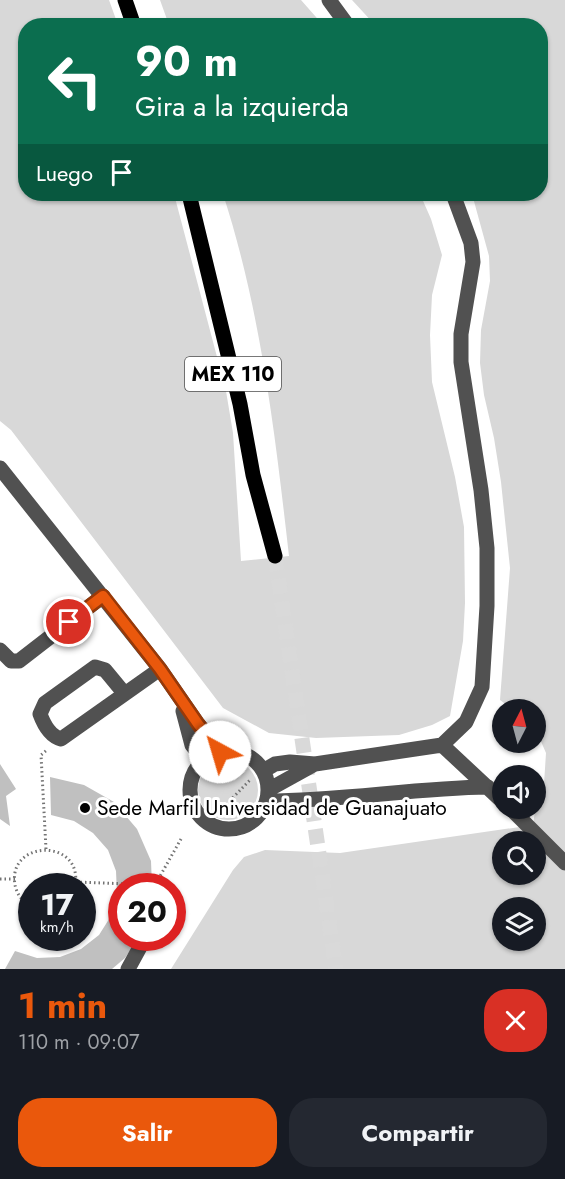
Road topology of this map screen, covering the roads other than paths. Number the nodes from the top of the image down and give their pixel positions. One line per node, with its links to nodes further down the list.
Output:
1 (125, 0): 3 (main road)
2 (329, 0): 4 (street)
3 (131, 18)
4 (342, 18)
5 (191, 201): 8 (main road, MEX 110)
6 (456, 201): 14 (street)
7 (0, 468): 9 (street)
8 (275, 556)
9 (103, 596): 10 (street); 11 (street)
10 (0, 650)
11 (160, 669): 12 (street); 13 (street)
12 (124, 693): 12 (street)
13 (180, 696): 15 (street); 16 (street)
14 (442, 745): 17 (street); 19 (street)
15 (220, 752): 16 (street); 18 (street)
16 (204, 760): 21 (street)
17 (315, 764): 18 (street); 21 (street)
18 (257, 775): 21 (street)
19 (488, 787): 20 (street); 21 (street)
20 (492, 791)
21 (267, 795)
22 (521, 819): 23 (street)
23 (565, 862)
24 (138, 951): 25 (street)
25 (128, 969)

